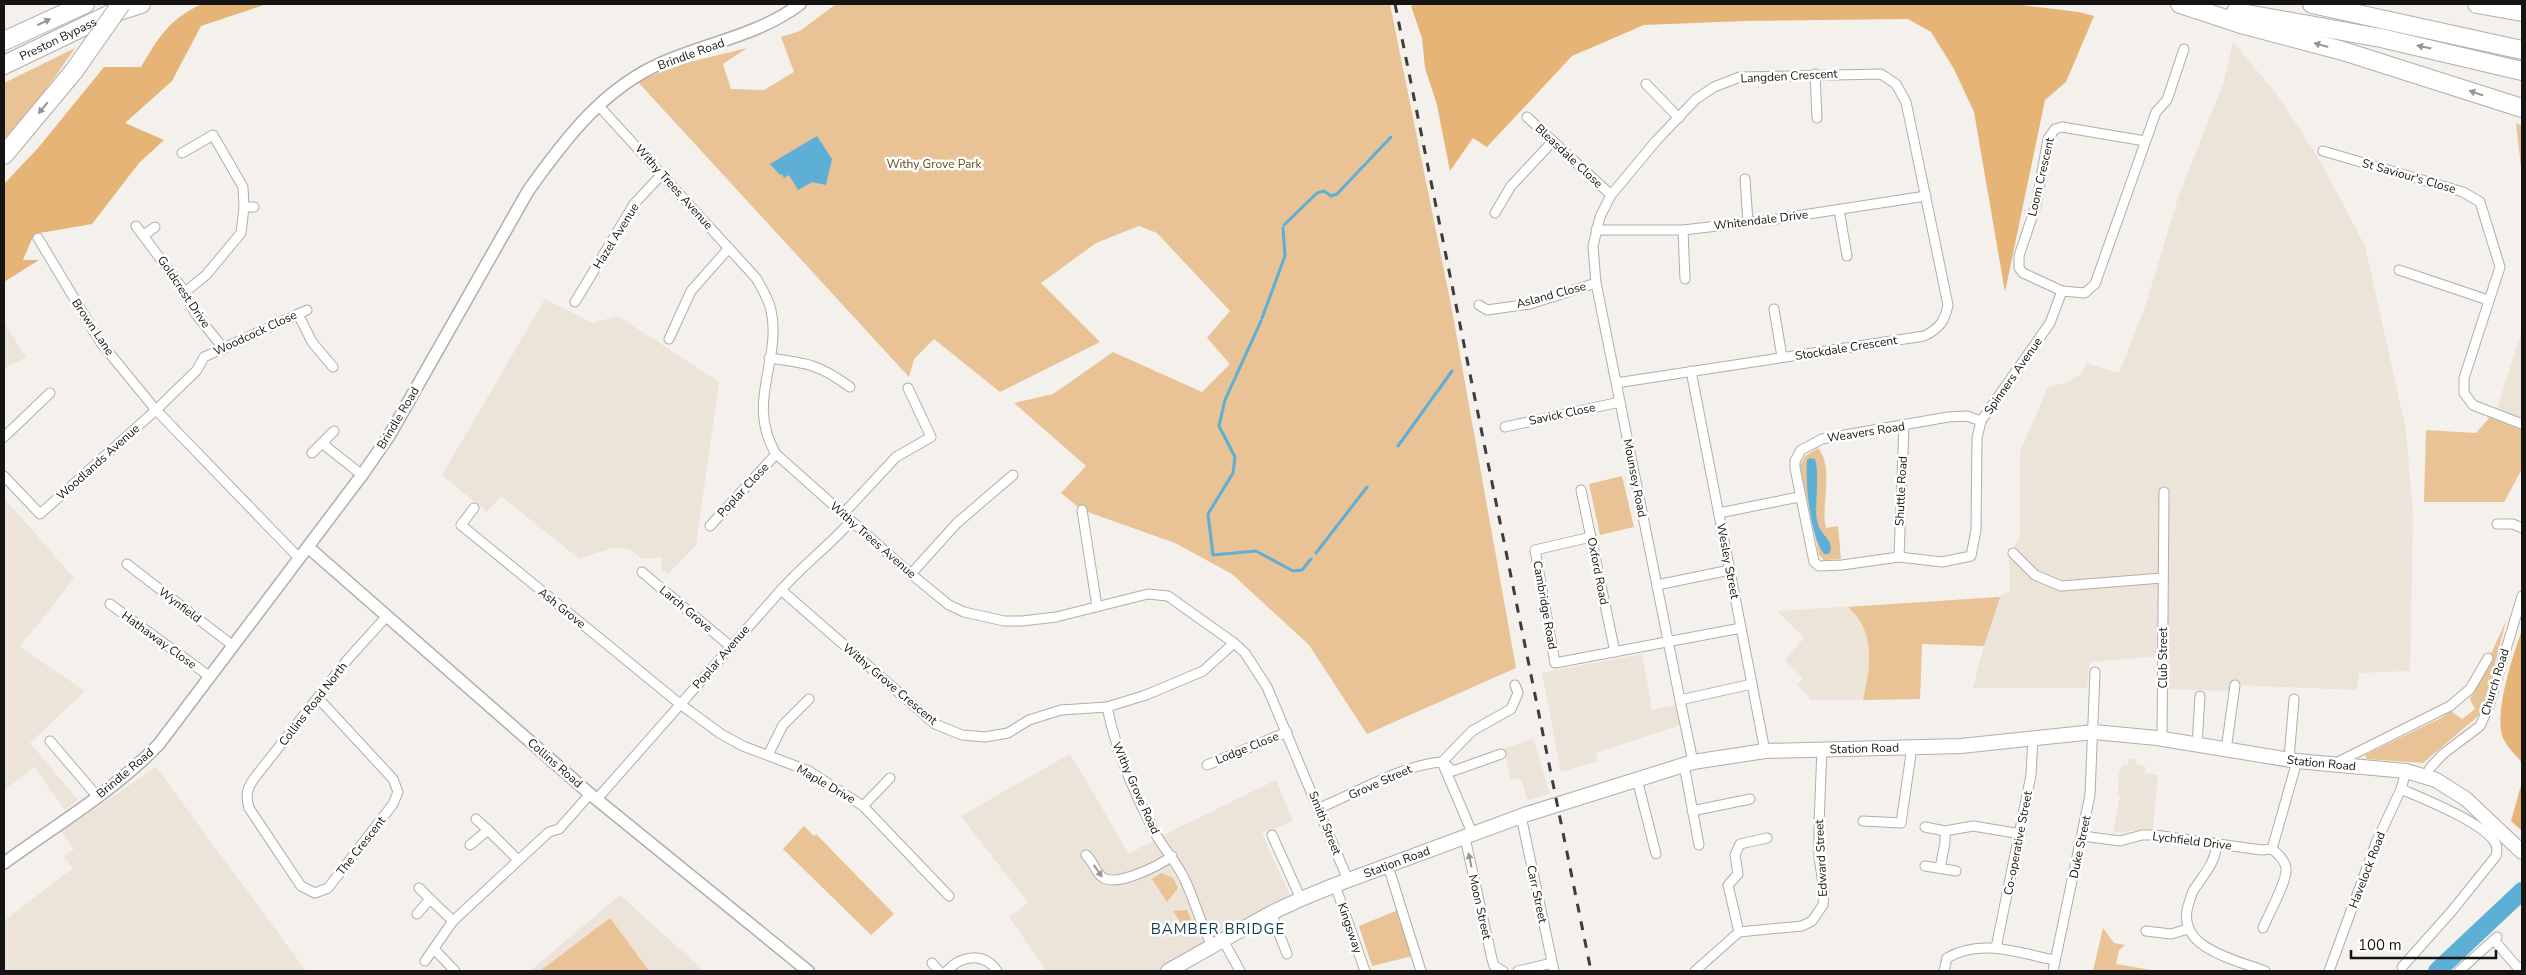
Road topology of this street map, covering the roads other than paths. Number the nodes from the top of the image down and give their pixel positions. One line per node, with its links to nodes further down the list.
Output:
1 (85, 4): 9 (highway, Preston Bypass, one-way to 1)
2 (121, 4): 25 (highway, one-way to 25, bridge)
3 (141, 4): 12 (highway, Preston Bypass)
4 (800, 4): 16 (street, Brindle Road)
5 (2181, 4): 13 (highway, one-way to 5); 17 (highway, one-way to 5)
6 (2312, 4): 11 (highway)
7 (2476, 4): 8 (highway)
8 (2522, 12)
9 (4, 41)
10 (2184, 50): 22 (street)
11 (2522, 50)
12 (4, 65)
13 (2522, 71)
14 (1815, 74): 19 (street, Langden Crescent); 20 (street); 29 (street, Langden Crescent)
15 (1646, 84): 19 (street)
16 (598, 104): 26 (street, Withy Trees Avenue); 75 (street, Brindle Road)
17 (2522, 108)
18 (1527, 117): 21 (street, Bleasdale Close)
19 (1679, 118): 28 (street, Langden Crescent)
20 (1817, 118)
21 (1553, 141): 28 (street, Bleasdale Close); 33 (street)
22 (2145, 141): 46 (street); 46 (street, Loom Crescent)
23 (2323, 151): 48 (street, St Saviour's Close)
24 (182, 153): 30 (street)
25 (4, 155)
26 (662, 174): 41 (street, Withy Trees Avenue); 49 (street, Hazel Avenue)
27 (1744, 178): 34 (street)
28 (1611, 195): 37 (street, Mounsey Road)
29 (1926, 196): 32 (street, Whitendale Drive); 56 (street, Stockdale Crescent)
30 (244, 207): 31 (street); 47 (street)
31 (254, 207)
32 (1839, 210): 34 (street, Whitendale Drive); 42 (street)
33 (1495, 213)
34 (1748, 222): 38 (street, Whitendale Drive)
35 (136, 226): 39 (street, Goldcrest Drive)
36 (155, 227): 39 (street)
37 (1596, 230): 38 (street, Whitendale Drive); 45 (street, Mounsey Road)
38 (1683, 230): 44 (street)
39 (144, 235): 47 (street, Goldcrest Drive)
40 (38, 238): 65 (street, Brown Lane)
41 (729, 248): 54 (street); 57 (street, Withy Trees Avenue)
42 (1847, 256)
43 (2399, 270): 48 (street)
44 (1685, 279)
45 (1596, 283): 50 (street, Asland Close); 60 (street, Mounsey Road)
46 (2062, 291): 66 (street, Spinners Avenue)
47 (185, 292): 55 (street, Goldcrest Drive)
48 (2488, 300): 67 (street, St Saviour's Close)
49 (575, 302)
50 (1479, 304)
51 (1774, 309): 56 (street)
52 (307, 310): 53 (street, Woodcock Close)
53 (298, 314): 55 (street, Woodcock Close); 58 (street)
54 (669, 339)
55 (224, 348): 65 (street, Woodcock Close)
56 (1782, 357): 59 (street, Stockdale Crescent)
57 (769, 358): 61 (street); 74 (street, Withy Trees Avenue)
58 (333, 367)
59 (1691, 371): 60 (street, Stockdale Crescent); 83 (street, Wesley Street)
60 (1616, 383): 64 (street, Mounsey Road)
61 (850, 387)
62 (908, 388): 84 (street)
63 (50, 393): 71 (street)
64 (1620, 402): 69 (street, Savick Close); 99 (street, Mounsey Road)
65 (156, 410): 77 (street, Woodlands Avenue); 93 (street, Brown Lane)
66 (1981, 421): 68 (street, Weavers Road); 92 (street, Spinners Avenue)
67 (2522, 424)
68 (1904, 426): 80 (street, Weavers Road); 92 (street, Shuttle Road)
69 (1505, 427)
70 (334, 431): 72 (street)
71 (4, 437)
72 (323, 444): 73 (street); 75 (street)
73 (312, 453)
74 (776, 454): 84 (street, Withy Trees Avenue); 87 (street, Poplar Close)
75 (362, 475): 90 (street, Brindle Road)
76 (1013, 475): 97 (street)
77 (4, 476)
78 (1582, 490): 89 (street, Oxford Road)
79 (2164, 492): 98 (street, Club Street)
80 (1799, 497): 83 (street); 92 (street, Spinners Avenue)
81 (474, 508): 122 (street, Ash Grove)
82 (1082, 510): 103 (street)
83 (1719, 513): 95 (street, Wesley Street)
84 (843, 514): 85 (street, Withy Trees Avenue)
85 (851, 521): 97 (street, Withy Trees Avenue); 100 (street, Poplar Avenue)
86 (2497, 524): 88 (street)
87 (710, 526)
88 (2522, 528)
89 (1591, 537): 110 (street, Oxford Road); 110 (street, Cambridge Road)
90 (308, 547): 93 (street, Brindle Road); 104 (street, Collins Road)
91 (2013, 553): 98 (street)
92 (1899, 557)
93 (299, 558): 108 (street, Brindle Road)
94 (127, 564): 108 (street, Wynfield)
95 (1730, 570): 99 (street); 105 (street, Wesley Street)
96 (642, 572): 109 (street, Larch Grove)
97 (911, 574): 103 (street, Withy Trees Avenue)
98 (2162, 578): 127 (street, Club Street)
99 (1657, 585): 106 (street, Mounsey Road)
100 (781, 590): 109 (street, Poplar Avenue); 123 (street, Withy Grove Crescent)
101 (2522, 596): 143 (street, Church Road)
102 (110, 604): 113 (street, Hathaway Close)
103 (1097, 607): 107 (street, Withy Trees Avenue)
104 (386, 616): 118 (street, Collins Road North); 149 (street, Collins Road)
105 (1742, 628): 106 (street, Cambridge Road); 114 (street, Wesley Street)
106 (1669, 642): 110 (street, Cambridge Road); 121 (street, Mounsey Road)
107 (1234, 643): 123 (street, Withy Grove Crescent); 124 (street, Withy Trees Avenue)
108 (232, 645): 113 (street, Brindle Road)
109 (730, 646): 122 (street, Poplar Avenue)
110 (1615, 652)
111 (2488, 658): 140 (street, Church Road)
112 (2095, 672): 125 (street)
113 (209, 676): 147 (street, Brindle Road)
114 (1752, 684): 121 (street); 133 (street, Wesley Street)
115 (1515, 685): 137 (street)
116 (2235, 685): 132 (street)
117 (2200, 696): 129 (street)
118 (319, 699): 148 (street, Collins Road North); 148 (street, The Crescent)
119 (809, 699): 135 (street)
120 (2294, 699): 136 (street)
121 (1680, 700): 139 (street, Mounsey Road)
122 (680, 704): 135 (street, Maple Drive); 149 (street, Poplar Avenue)
123 (1107, 707): 172 (street, Withy Grove Road)
124 (1287, 732): 138 (street, Lodge Close); 141 (street, Withy Trees Avenue)
125 (2094, 732): 126 (main road, Station Road); 127 (main road, Station Road); 162 (street, Duke Street)
126 (2033, 737): 130 (main road, Station Road); 160 (street, Co-operative Street)
127 (2162, 739): 129 (main road, Station Road)
128 (50, 740): 147 (street)
129 (2197, 745): 132 (main road, Station Road)
130 (1912, 747): 131 (main road, Station Road); 156 (street)
131 (1822, 748): 133 (main road, Station Road); 189 (street, Edward Street)
132 (2226, 750): 136 (main road, Station Road)
133 (1766, 751): 139 (main road, Station Road)
134 (1501, 754): 137 (street)
135 (768, 755): 151 (street, Maple Drive)
136 (2293, 760): 140 (main road, Station Road); 168 (street)
137 (1442, 762): 152 (street, Grove Street); 163 (street, Moon Street)
138 (1207, 764)
139 (1689, 764): 145 (main road, Station Road); 153 (street, Mounsey Road)
140 (2334, 764): 142 (main road, Station Road)
141 (1301, 766): 152 (street, Smith Street)
142 (2406, 770): 143 (main road, Station Road); 146 (street, Havelock Road)
143 (2426, 776): 169 (main road, Station Road)
144 (890, 778): 151 (street)
145 (1637, 779): 154 (main road, Station Road); 170 (street)
146 (2401, 789): 199 (street); 216 (street, Havelock Road)
147 (98, 796): 174 (street, Brindle Road)
148 (246, 796)
149 (594, 796): 173 (street, Poplar Avenue); 202 (street, Collins Road)
150 (1750, 799): 153 (street)
151 (863, 806): 181 (street, Maple Drive)
152 (1319, 808): 179 (street, Smith Street)
153 (1692, 811): 167 (street, Mounsey Road)
154 (1521, 816): 163 (main road, Station Road); 198 (street, Carr Street)
155 (476, 819): 158 (street)
156 (1863, 821)
157 (1925, 827): 159 (street)
158 (488, 830): 166 (street); 173 (street)
159 (1945, 831): 160 (street); 177 (street)
160 (2021, 834): 192 (street, Co-operative Street)
161 (1272, 835): 183 (street)
162 (2083, 836): 165 (street, Lychfield Drive); 195 (street, Duke Street)
163 (1469, 837): 175 (main road, Station Road); 210 (street, Moon Street, one-way to 163)
164 (1767, 838): 189 (street)
165 (2217, 844): 168 (street, Lychfield Drive); 188 (street)
166 (470, 845)
167 (1699, 845)
168 (2272, 849): 187 (street)
169 (2522, 852)
170 (1656, 854)
171 (1086, 855): 172 (street, one-way to 172)
172 (1172, 856): 191 (street, Withy Grove Road)
173 (518, 860): 186 (street, Poplar Avenue)
174 (4, 863)
175 (1388, 866): 179 (main road, Station Road); 209 (street)
176 (1926, 866): 177 (street)
177 (1940, 868): 178 (street)
178 (1956, 871)
179 (1342, 882): 183 (main road, Station Road); 208 (street, Kingsway)
180 (420, 888): 182 (street)
181 (949, 896)
182 (430, 899): 185 (street); 186 (street)
183 (1301, 899): 184 (main road, Station Road)
184 (1271, 913): 191 (main road, Station Road); 194 (street)
185 (417, 914)
186 (453, 922): 193 (street, Poplar Avenue)
187 (2263, 928)
188 (2188, 929): 190 (street); 215 (street)
189 (1739, 932): 212 (street)
190 (2146, 932)
191 (1218, 943): 206 (main road, Station Road); 207 (street, Withy Grove Road)
192 (1996, 948): 195 (street); 213 (street)
193 (434, 949): 196 (street, Poplar Avenue); 201 (street)
194 (1287, 954)
195 (2054, 960): 214 (street, Duke Street)
196 (425, 961)
197 (932, 963): 203 (street)
198 (1553, 967): 211 (street)
199 (2402, 967)
200 (2522, 967): 217 (street)
201 (455, 971)
202 (808, 971)
203 (939, 971)
204 (947, 971): 205 (street)
205 (997, 971)
206 (1169, 971)
207 (1240, 971)
208 (1365, 971)
209 (1421, 971)
210 (1503, 971)
211 (1518, 971)
212 (1695, 971)
213 (1944, 971)
214 (2052, 971)
215 (2265, 971)
216 (2329, 971)
217 (2459, 971)

